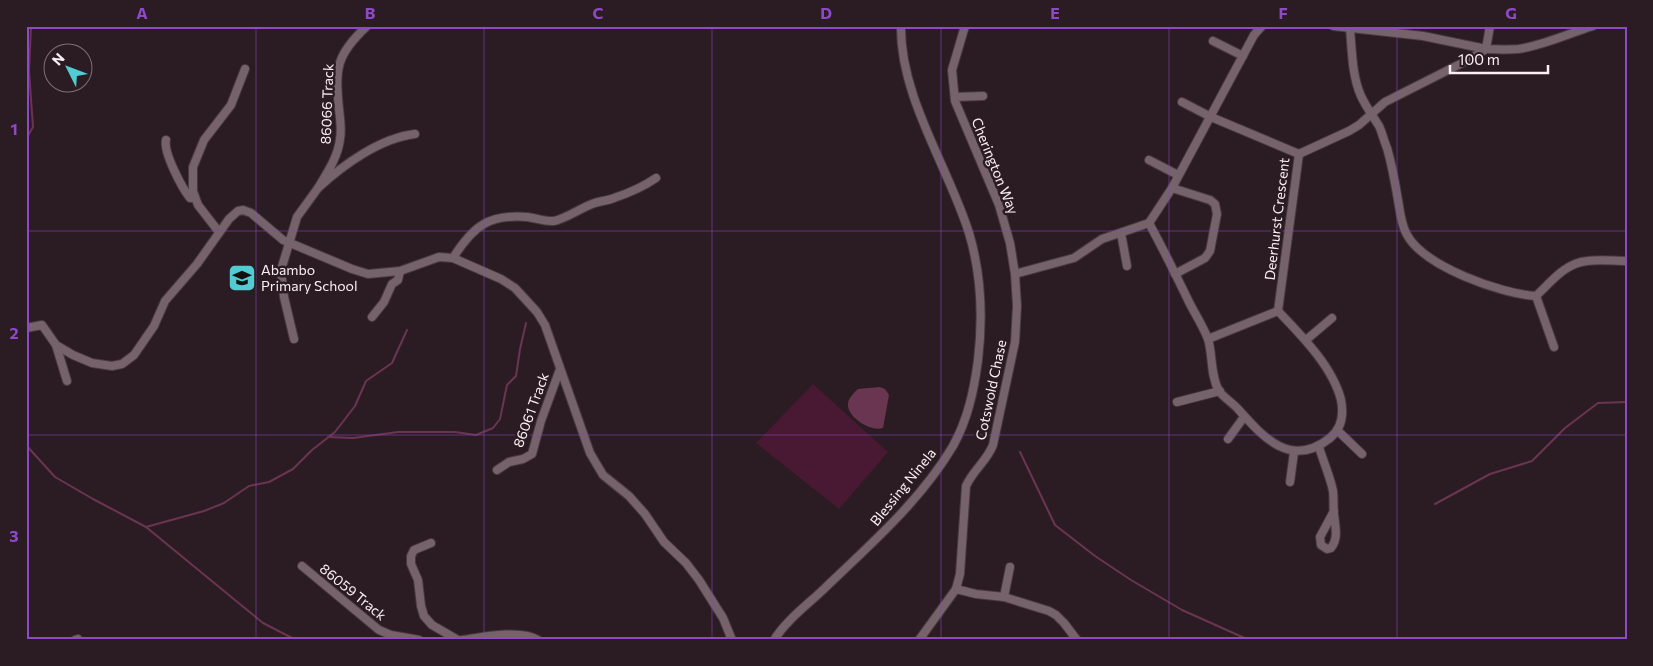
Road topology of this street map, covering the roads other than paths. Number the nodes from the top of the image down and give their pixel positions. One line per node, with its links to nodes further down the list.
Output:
1 (367, 26): 26 (street, 86066 Track)
2 (901, 26): 74 (street, Blessing Ninela)
3 (965, 26): 16 (street, Cherington Way)
4 (1262, 26): 13 (street)
5 (1333, 26): 9 (street)
6 (1425, 26): 10 (street)
7 (1490, 26): 12 (street)
8 (1593, 26): 12 (street)
9 (1354, 28): 10 (street); 18 (street)
10 (1423, 36): 12 (street)
11 (1213, 42): 13 (street)
12 (1486, 49): 18 (street)
13 (1243, 56): 19 (street)
14 (245, 69): 28 (street)
15 (983, 96): 16 (street, Cherington Way)
16 (954, 97): 38 (street, Cherington Way)
17 (1182, 102): 19 (street, Deerhurst Crescent)
18 (1370, 115): 22 (street); 41 (street)
19 (1211, 117): 22 (street, Deerhurst Crescent); 24 (street)
20 (415, 134): 26 (street, 86066 Track)
21 (166, 140): 28 (street)
22 (1299, 154): 42 (street, Deerhurst Crescent)
23 (1149, 160): 24 (street)
24 (1178, 176): 27 (street)
25 (656, 178): 33 (street)
26 (318, 188): 32 (street, 86066 Track)
27 (1172, 188): 29 (street); 39 (street)
28 (195, 198): 30 (street)
29 (1149, 223): 31 (street); 39 (street)
30 (219, 232): 32 (street); 49 (street)
31 (1121, 232): 35 (street); 38 (street)
32 (289, 243): 37 (street); 46 (street, 86066 Track)
33 (453, 258): 36 (street); 51 (street)
34 (1627, 261): 41 (street)
35 (1127, 266)
36 (400, 271): 37 (street); 40 (street)
37 (384, 274): 40 (street)
38 (1015, 274): 67 (street, Cotswold Chase)
39 (1175, 274): 47 (street)
40 (392, 284): 43 (street)
41 (1536, 296): 50 (street)
42 (1278, 311): 47 (street); 48 (street)
43 (372, 317)
44 (1332, 318): 48 (street)
45 (26, 328): 49 (street)
46 (294, 339)
47 (1208, 339): 53 (street)
48 (1306, 340): 56 (street)
49 (56, 345): 52 (street)
50 (1554, 347)
51 (560, 369): 61 (street, 86061 Track); 73 (street)
52 (67, 381)
53 (1220, 391): 54 (street); 55 (street)
54 (1177, 402)
55 (1244, 417): 57 (street); 59 (street)
56 (1337, 430): 58 (street); 60 (street)
57 (1228, 438)
58 (1319, 446): 59 (street); 63 (street)
59 (1294, 452): 62 (street)
60 (1362, 454)
61 (497, 470)
62 (1290, 482)
63 (1334, 511)
64 (431, 544): 70 (street)
65 (302, 566): 69 (street, 86059 Track)
66 (1010, 566): 68 (street)
67 (956, 589): 68 (street); 75 (street, Cotswold Chase)
68 (1004, 597): 76 (street)
69 (419, 640)
70 (458, 640)
71 (462, 640): 72 (street)
72 (538, 640)
73 (732, 640)
74 (774, 640)
75 (919, 640)
76 (1077, 640)

